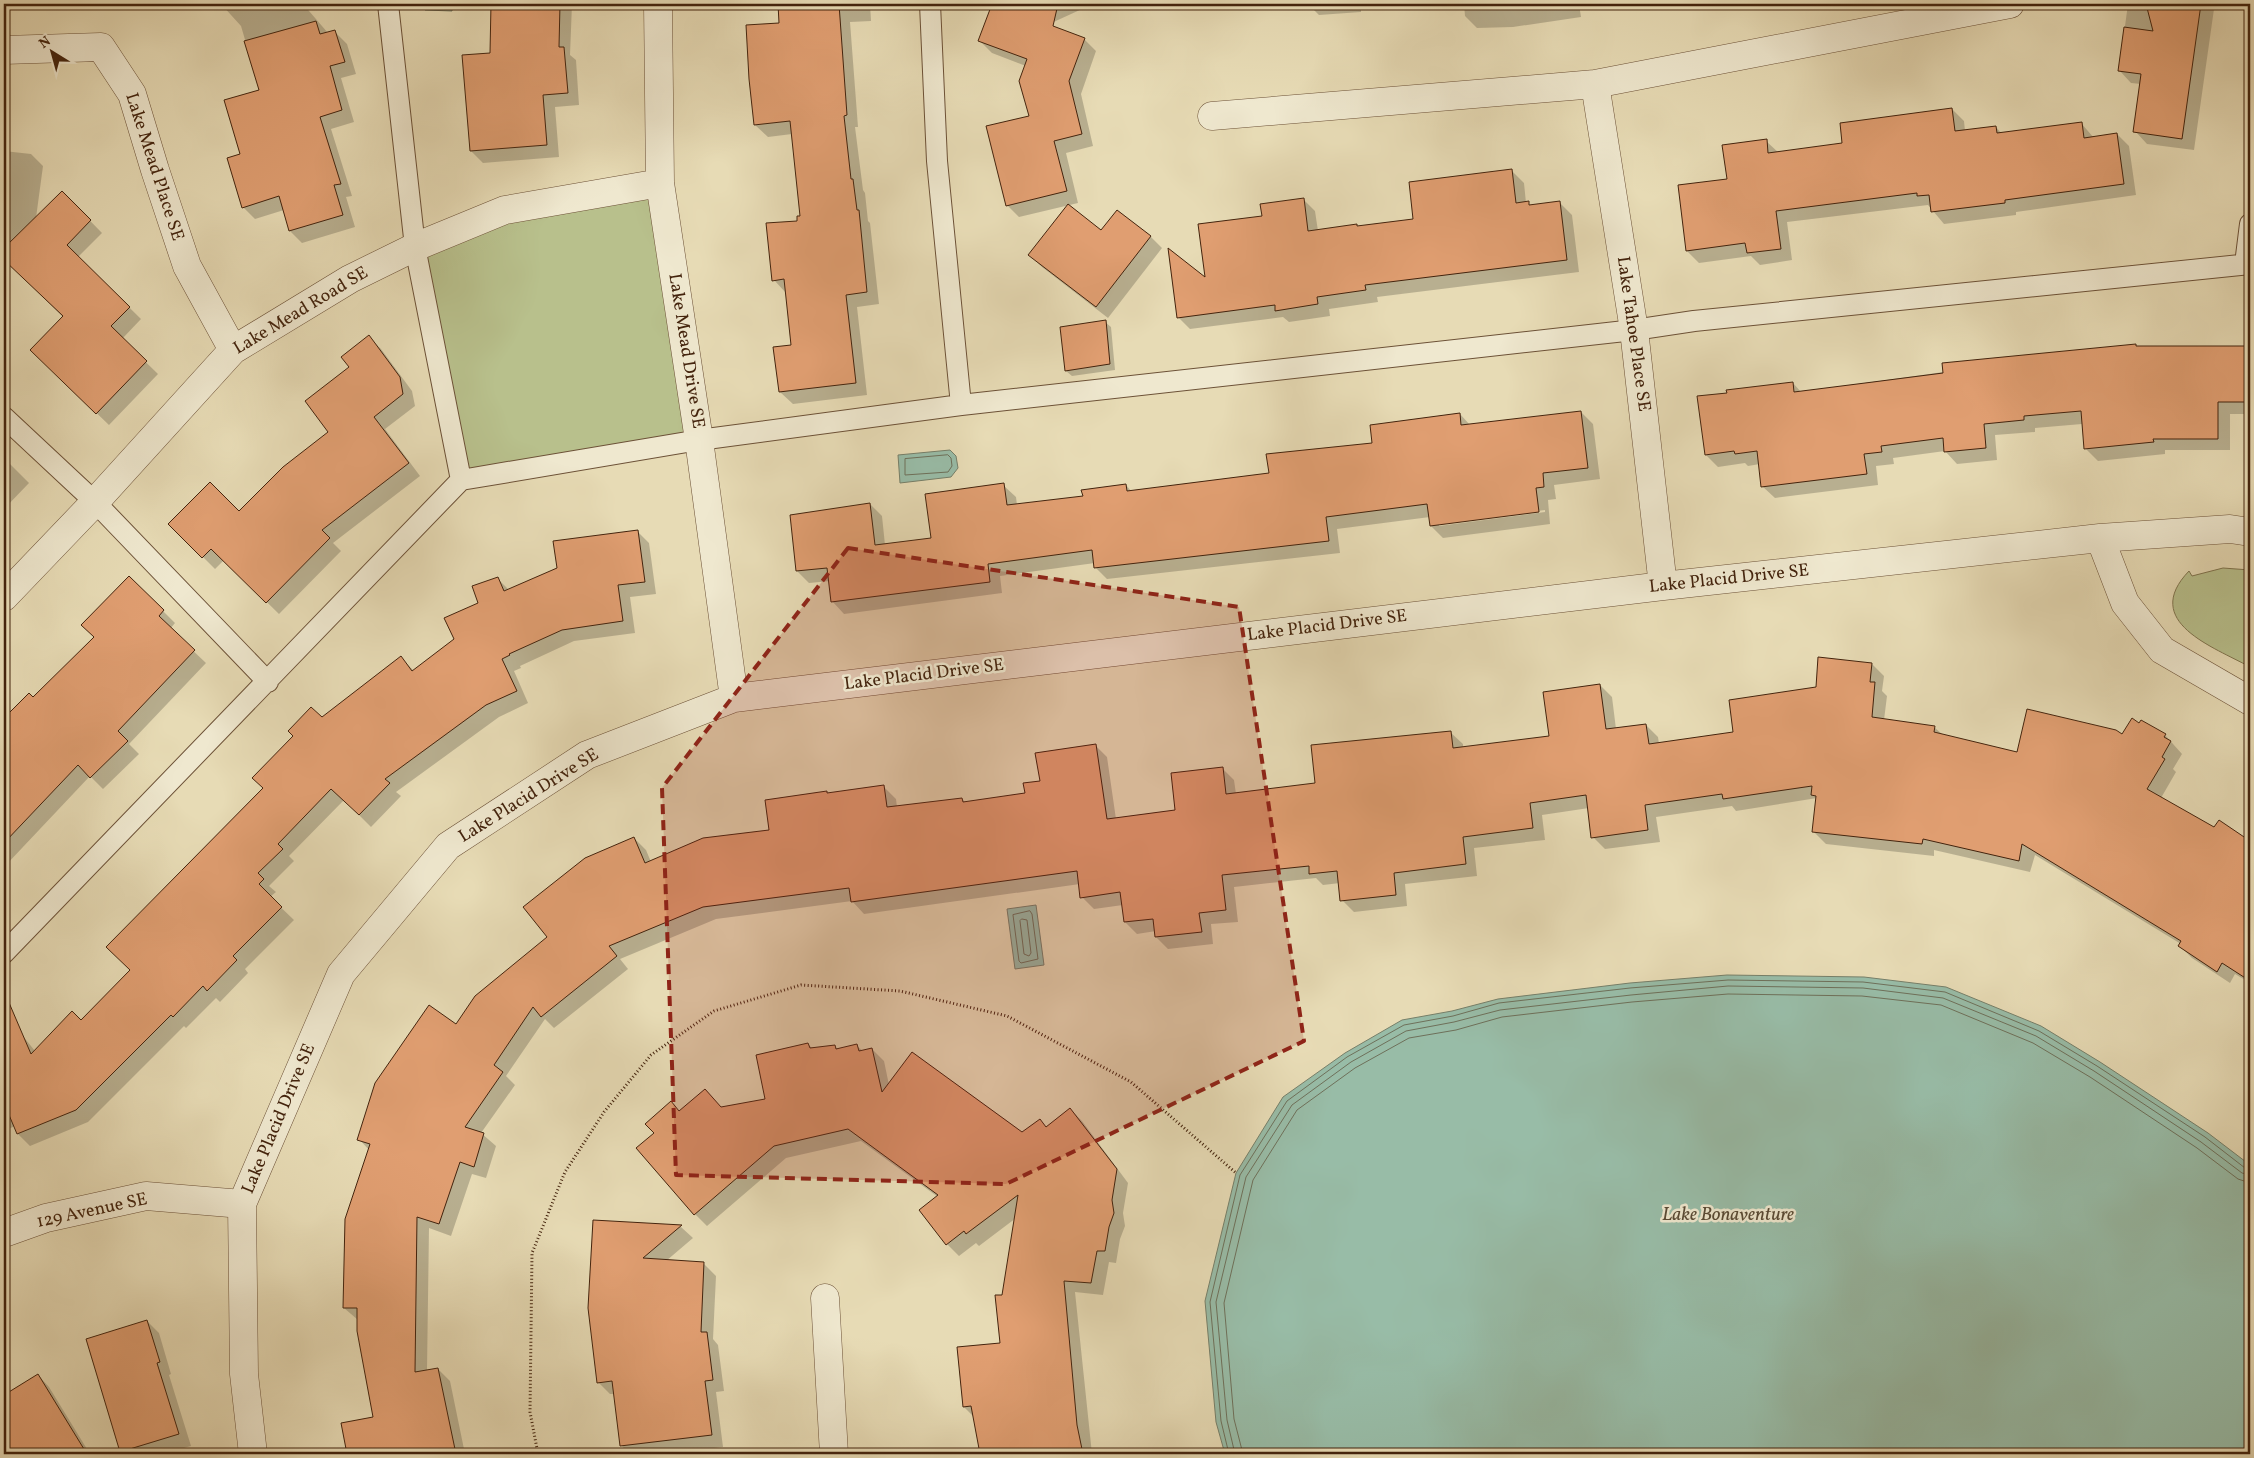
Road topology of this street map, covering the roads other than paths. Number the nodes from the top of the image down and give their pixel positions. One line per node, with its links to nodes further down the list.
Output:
1 (388, 4): 10 (lane)
2 (658, 4): 8 (street, Lake Mead Drive SE)
3 (930, 4): 14 (lane)
4 (2010, 4): 6 (street)
5 (4, 50): 13 (street, Lake Mead Place SE)
6 (1595, 84): 7 (street); 12 (street, Lake Tahoe Place SE)
7 (1212, 116)
8 (660, 183): 10 (street, Lake Mead Road SE); 16 (street, Lake Mead Drive SE)
9 (2250, 224): 11 (lane)
10 (416, 247): 13 (street, Lake Mead Road SE); 17 (lane)
11 (2248, 264): 12 (lane)
12 (1634, 330): 14 (lane); 21 (street, Lake Tahoe Place SE)
13 (233, 350): 18 (street, Lake Mead Road SE)
14 (961, 405): 16 (lane)
15 (4, 417): 18 (lane)
16 (699, 440): 17 (lane); 24 (street, Lake Mead Drive SE)
17 (461, 480): 23 (lane)
18 (95, 502): 22 (street, Lake Mead Road SE); 23 (lane)
19 (2250, 532): 20 (street, Lake Placid Drive SE)
20 (2100, 538): 21 (street, Lake Placid Drive SE); 25 (street)
21 (1663, 586): 24 (street, Lake Placid Drive SE)
22 (4, 597)
23 (268, 682): 26 (lane)
24 (734, 698): 27 (street, Lake Placid Drive SE)
25 (2250, 701)
26 (4, 953)
27 (242, 1204): 28 (street, 129 Avenue SE); 30 (street, Lake Placid Drive SE)
28 (4, 1234)
29 (825, 1298): 31 (street)
30 (253, 1454)
31 (834, 1454)

